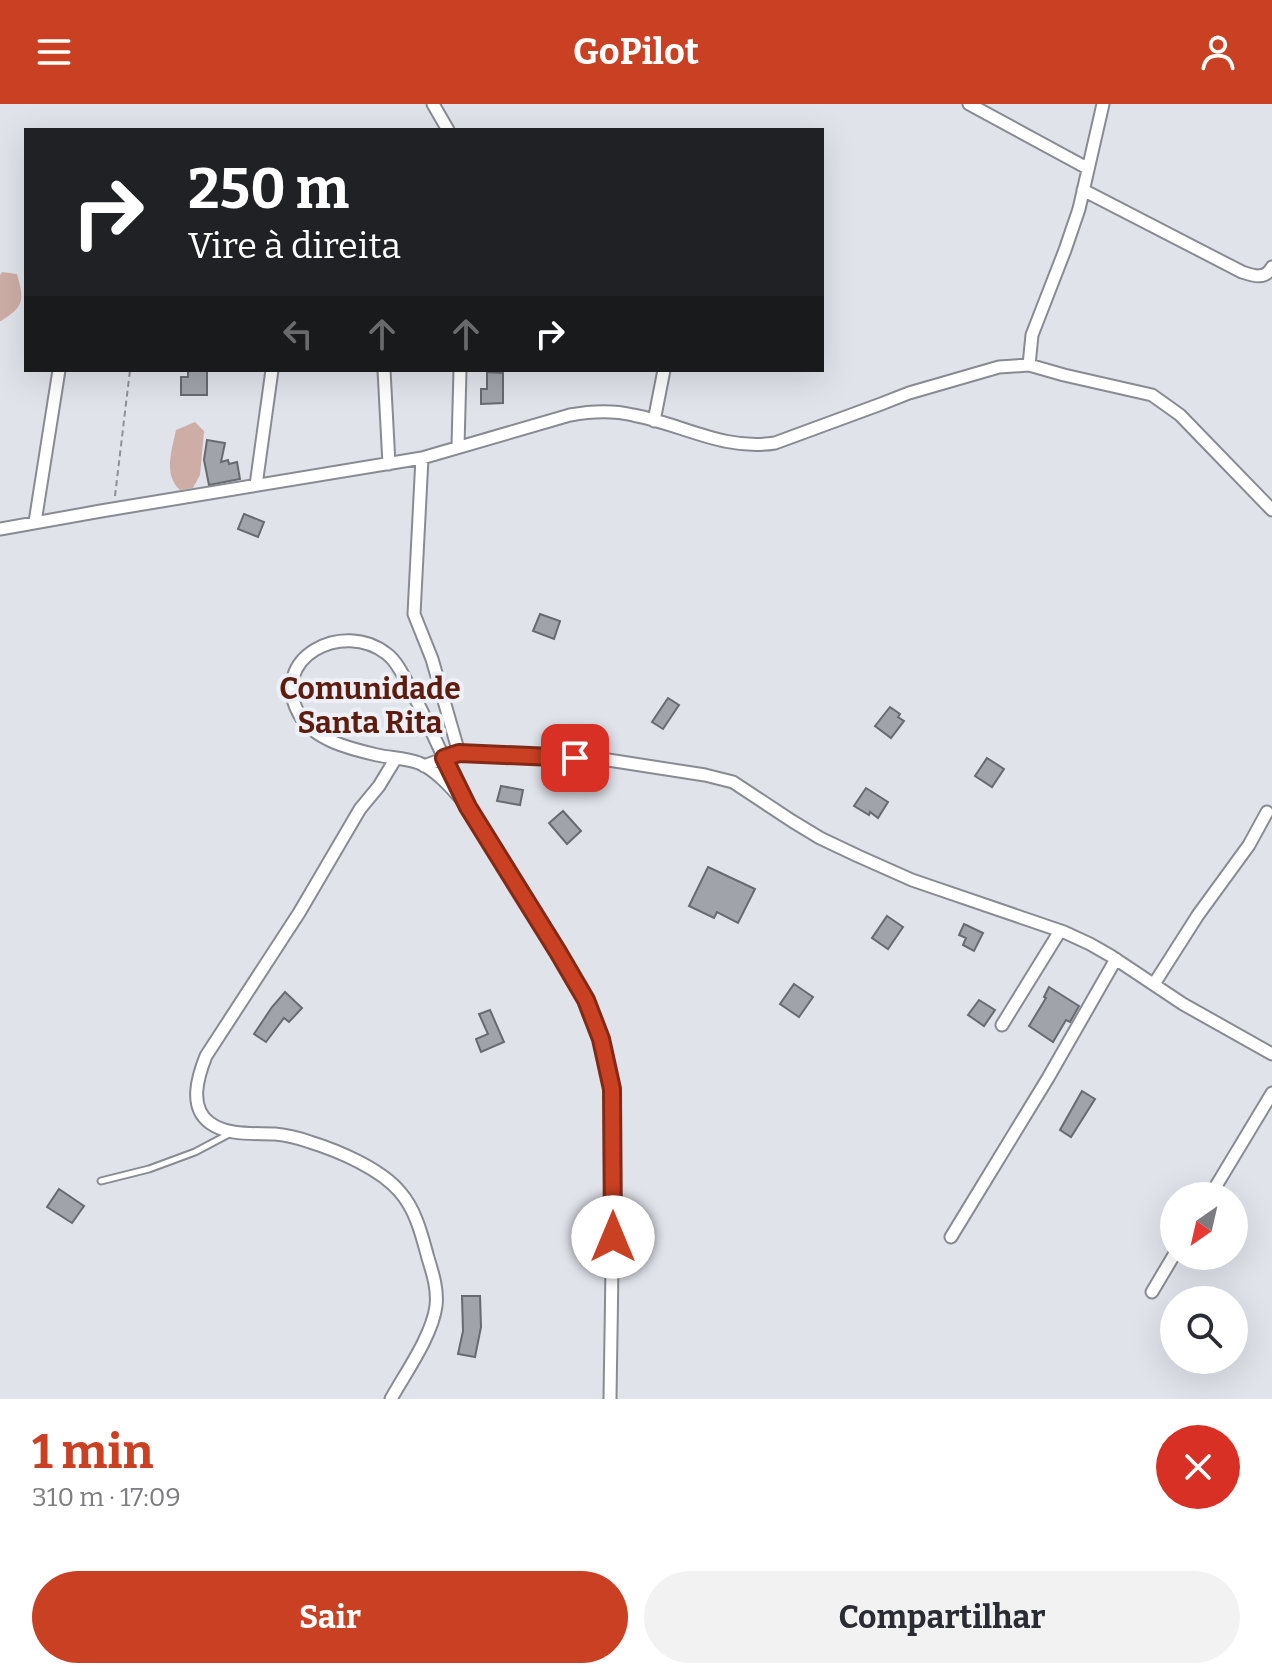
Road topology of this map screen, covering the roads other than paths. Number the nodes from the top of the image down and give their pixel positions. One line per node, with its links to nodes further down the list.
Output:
1 (433, 104): 4 (street)
2 (969, 104): 5 (street)
3 (1103, 104): 5 (street)
4 (447, 128)
5 (1087, 168): 6 (street)
6 (1083, 190): 7 (street); 8 (street)
7 (1272, 267)
8 (1029, 365): 14 (street); 19 (street)
9 (59, 372): 20 (street)
10 (272, 372): 18 (street)
11 (384, 372): 17 (street)
12 (460, 372): 15 (street)
13 (664, 372): 14 (street)
14 (654, 421): 15 (street)
15 (458, 446): 16 (street)
16 (422, 458): 17 (street); 22 (street)
17 (389, 464): 18 (street)
18 (256, 485): 20 (street)
19 (1271, 505)
20 (35, 522): 21 (street)
21 (0, 529)
22 (459, 753): 24 (street); 28 (street)
23 (396, 758): 24 (street); 25 (street); 34 (street)
24 (444, 758): 25 (street); 26 (street)
25 (424, 766): 26 (street)
26 (468, 807): 41 (street)
27 (1267, 812): 30 (street)
28 (1060, 931): 29 (street); 31 (street)
29 (1116, 959): 30 (street); 37 (street)
30 (1154, 984): 32 (street)
31 (1002, 1025)
32 (1272, 1054)
33 (1272, 1093): 36 (street)
34 (233, 1132): 35 (lane); 40 (street)
35 (101, 1181)
36 (1218, 1182)
37 (951, 1237)
38 (1165, 1270): 39 (street)
39 (1152, 1292)
40 (391, 1399)
41 (610, 1399)

